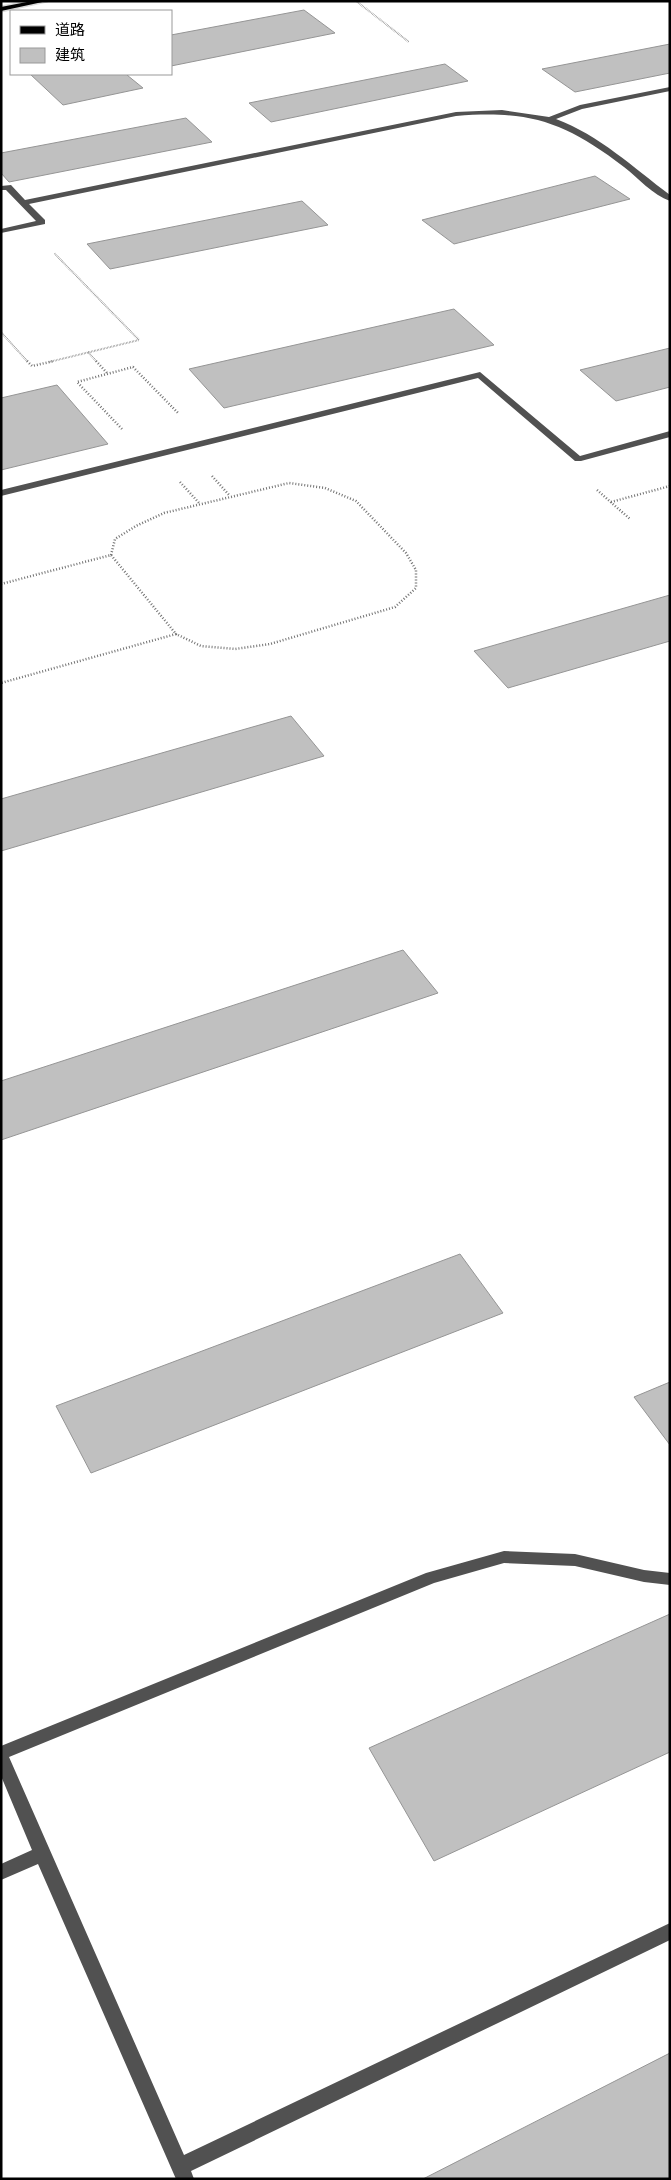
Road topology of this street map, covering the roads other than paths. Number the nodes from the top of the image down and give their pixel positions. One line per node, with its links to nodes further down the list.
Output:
1 (44, 1): 2 (main road)
2 (1, 9)
3 (670, 89): 4 (lane)
4 (550, 119): 6 (lane); 7 (lane)
5 (1, 188): 7 (lane)
6 (670, 198)
7 (23, 203): 8 (lane)
8 (1, 231)
9 (670, 434): 10 (lane)
10 (1, 493)
11 (670, 1579): 12 (lane)
12 (1, 1755): 13 (lane)
13 (42, 1854): 14 (lane); 16 (lane)
14 (1, 1872)
15 (670, 1931): 16 (lane)
16 (182, 2173)

